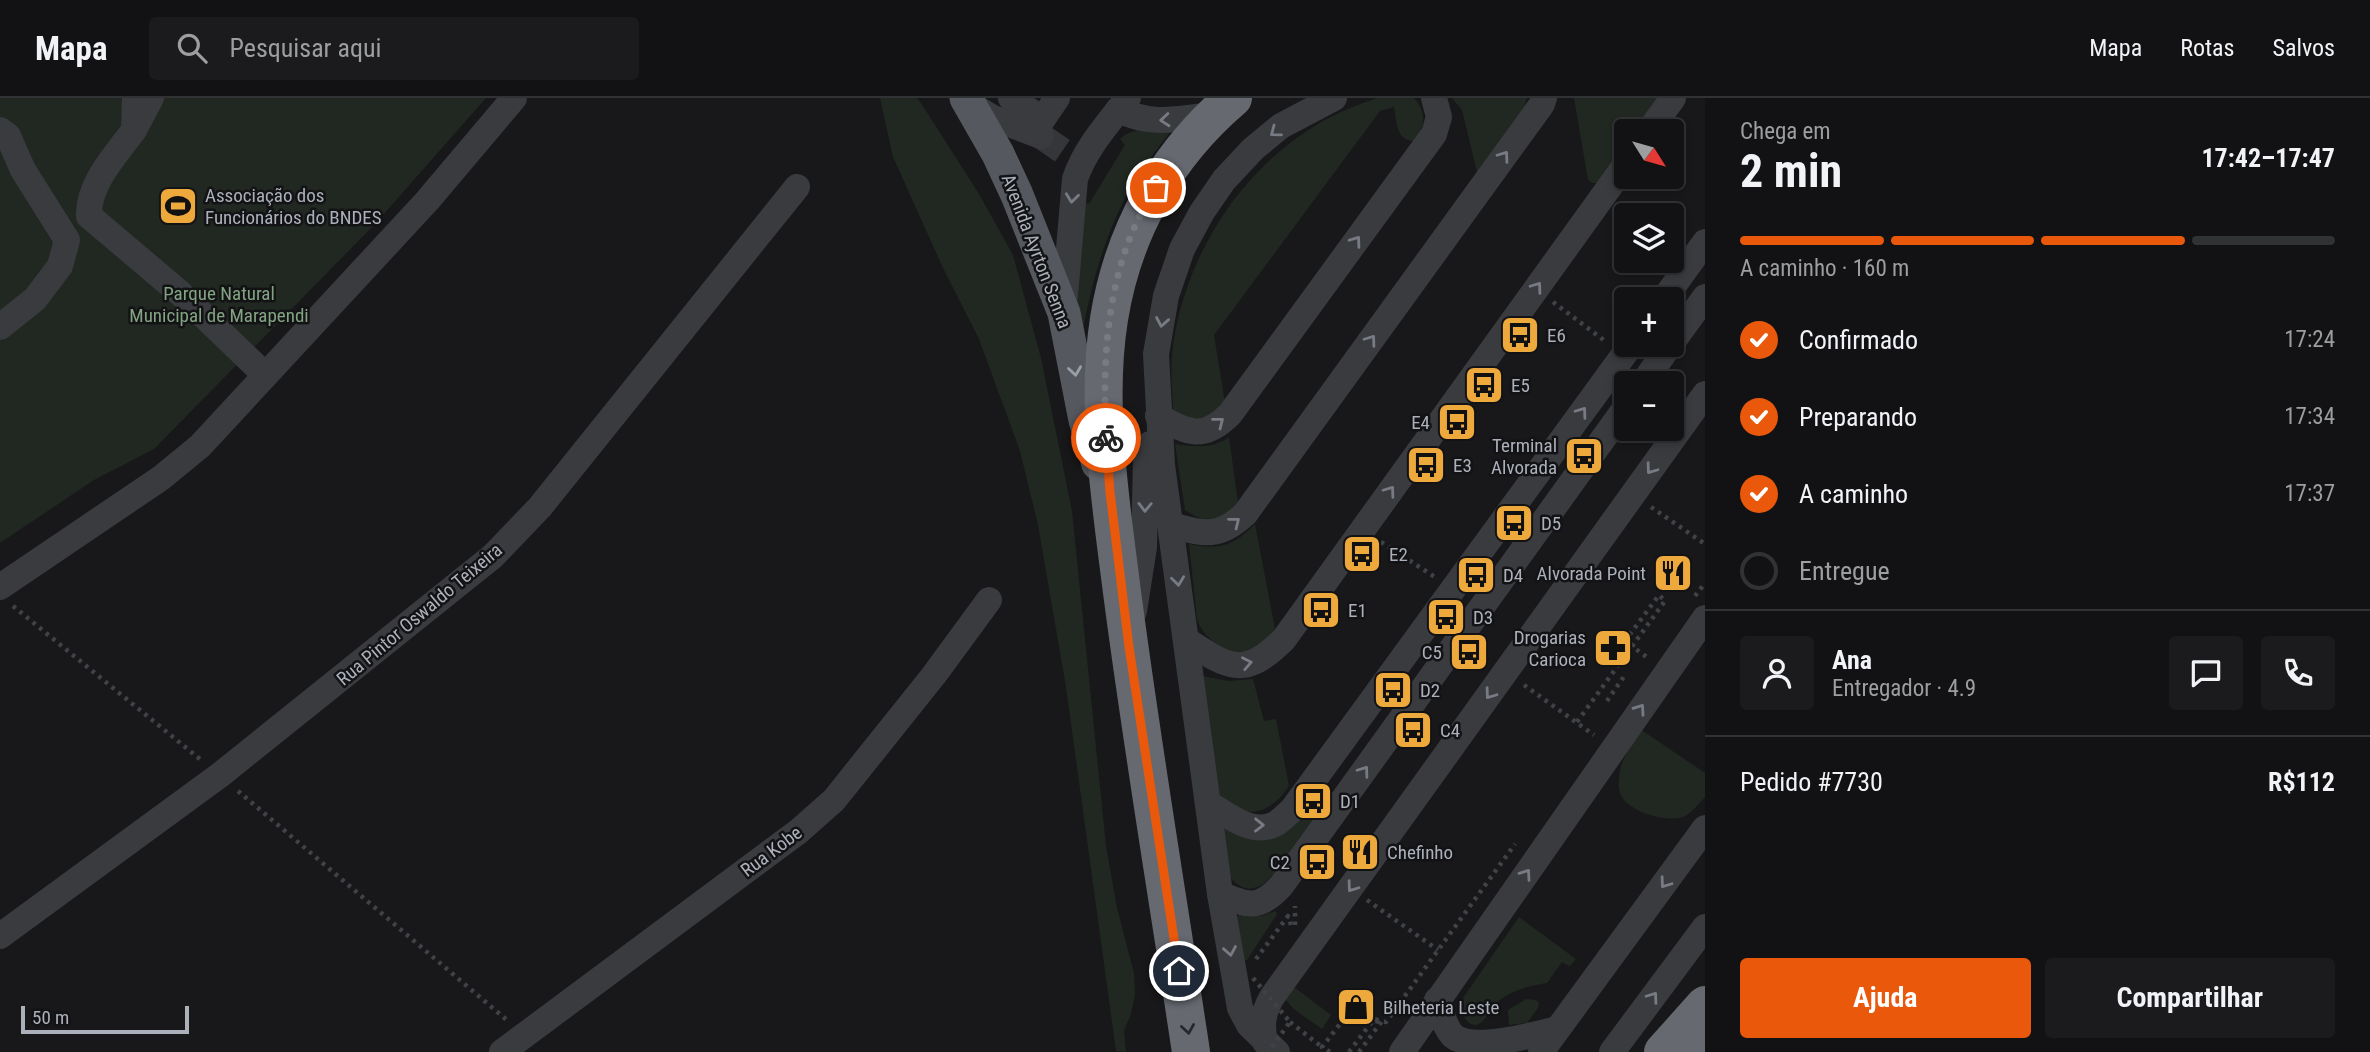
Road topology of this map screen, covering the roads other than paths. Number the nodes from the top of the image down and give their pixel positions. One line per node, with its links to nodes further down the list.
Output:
1 (135, 98): 16 (street)
2 (151, 98): 16 (street)
3 (514, 98): 26 (street)
4 (1011, 98): 14 (street)
5 (1057, 98): 14 (street)
6 (1334, 98): 28 (street, one-way to 28)
7 (1434, 98): 28 (street, one-way to 7)
8 (1544, 98): 31 (street, one-way to 8)
9 (1673, 98): 13 (street)
10 (968, 101): 14 (street); 22 (main road, Avenida Ayrton Senna)
11 (1123, 104): 12 (street, one-way to 11); 22 (street, one-way to 22)
12 (1223, 106): 30 (highway, Avenida Ayrton Senna)
13 (1658, 119)
14 (1039, 129)
15 (0, 130): 24 (street)
16 (134, 130): 26 (street)
17 (1614, 181): 35 (street, one-way to 17)
18 (797, 187): 41 (street, Rua Pintor Oswaldo Teixeira)
19 (1705, 242): 20 (street)
20 (1673, 287)
21 (1705, 297): 23 (street)
22 (1064, 313): 30 (main road, Avenida Ayrton Senna, one-way to 30)
23 (1684, 326)
24 (0, 327)
25 (1623, 357): 37 (street, one-way to 25)
26 (264, 374): 32 (street)
27 (1705, 394): 45 (street, one-way to 45)
28 (1158, 416): 31 (street); 36 (street, one-way to 36)
29 (1614, 424): 39 (street, one-way to 29)
30 (1110, 492): 36 (highway, Avenida Ayrton Senna)
31 (1171, 525): 35 (street, one-way to 35)
32 (5, 596)
33 (989, 600): 47 (street, Rua Kobe)
34 (1705, 618): 42 (street, one-way to 34)
35 (1186, 640): 37 (street)
36 (1129, 647): 48 (highway, Avenida Ayrton Senna, one-way to 48)
37 (1208, 803): 39 (street)
38 (1705, 828): 44 (street, one-way to 44)
39 (1220, 894): 45 (street, one-way to 45)
40 (1705, 927): 50 (street, one-way to 40)
41 (0, 936)
42 (1437, 1000): 44 (street); 46 (street)
43 (1705, 1005): 51 (highway)
44 (1557, 1029): 49 (street)
45 (1270, 1049)
46 (1405, 1050)
47 (502, 1052)
48 (1191, 1052)
49 (1541, 1052)
50 (1612, 1052)
51 (1662, 1052)

